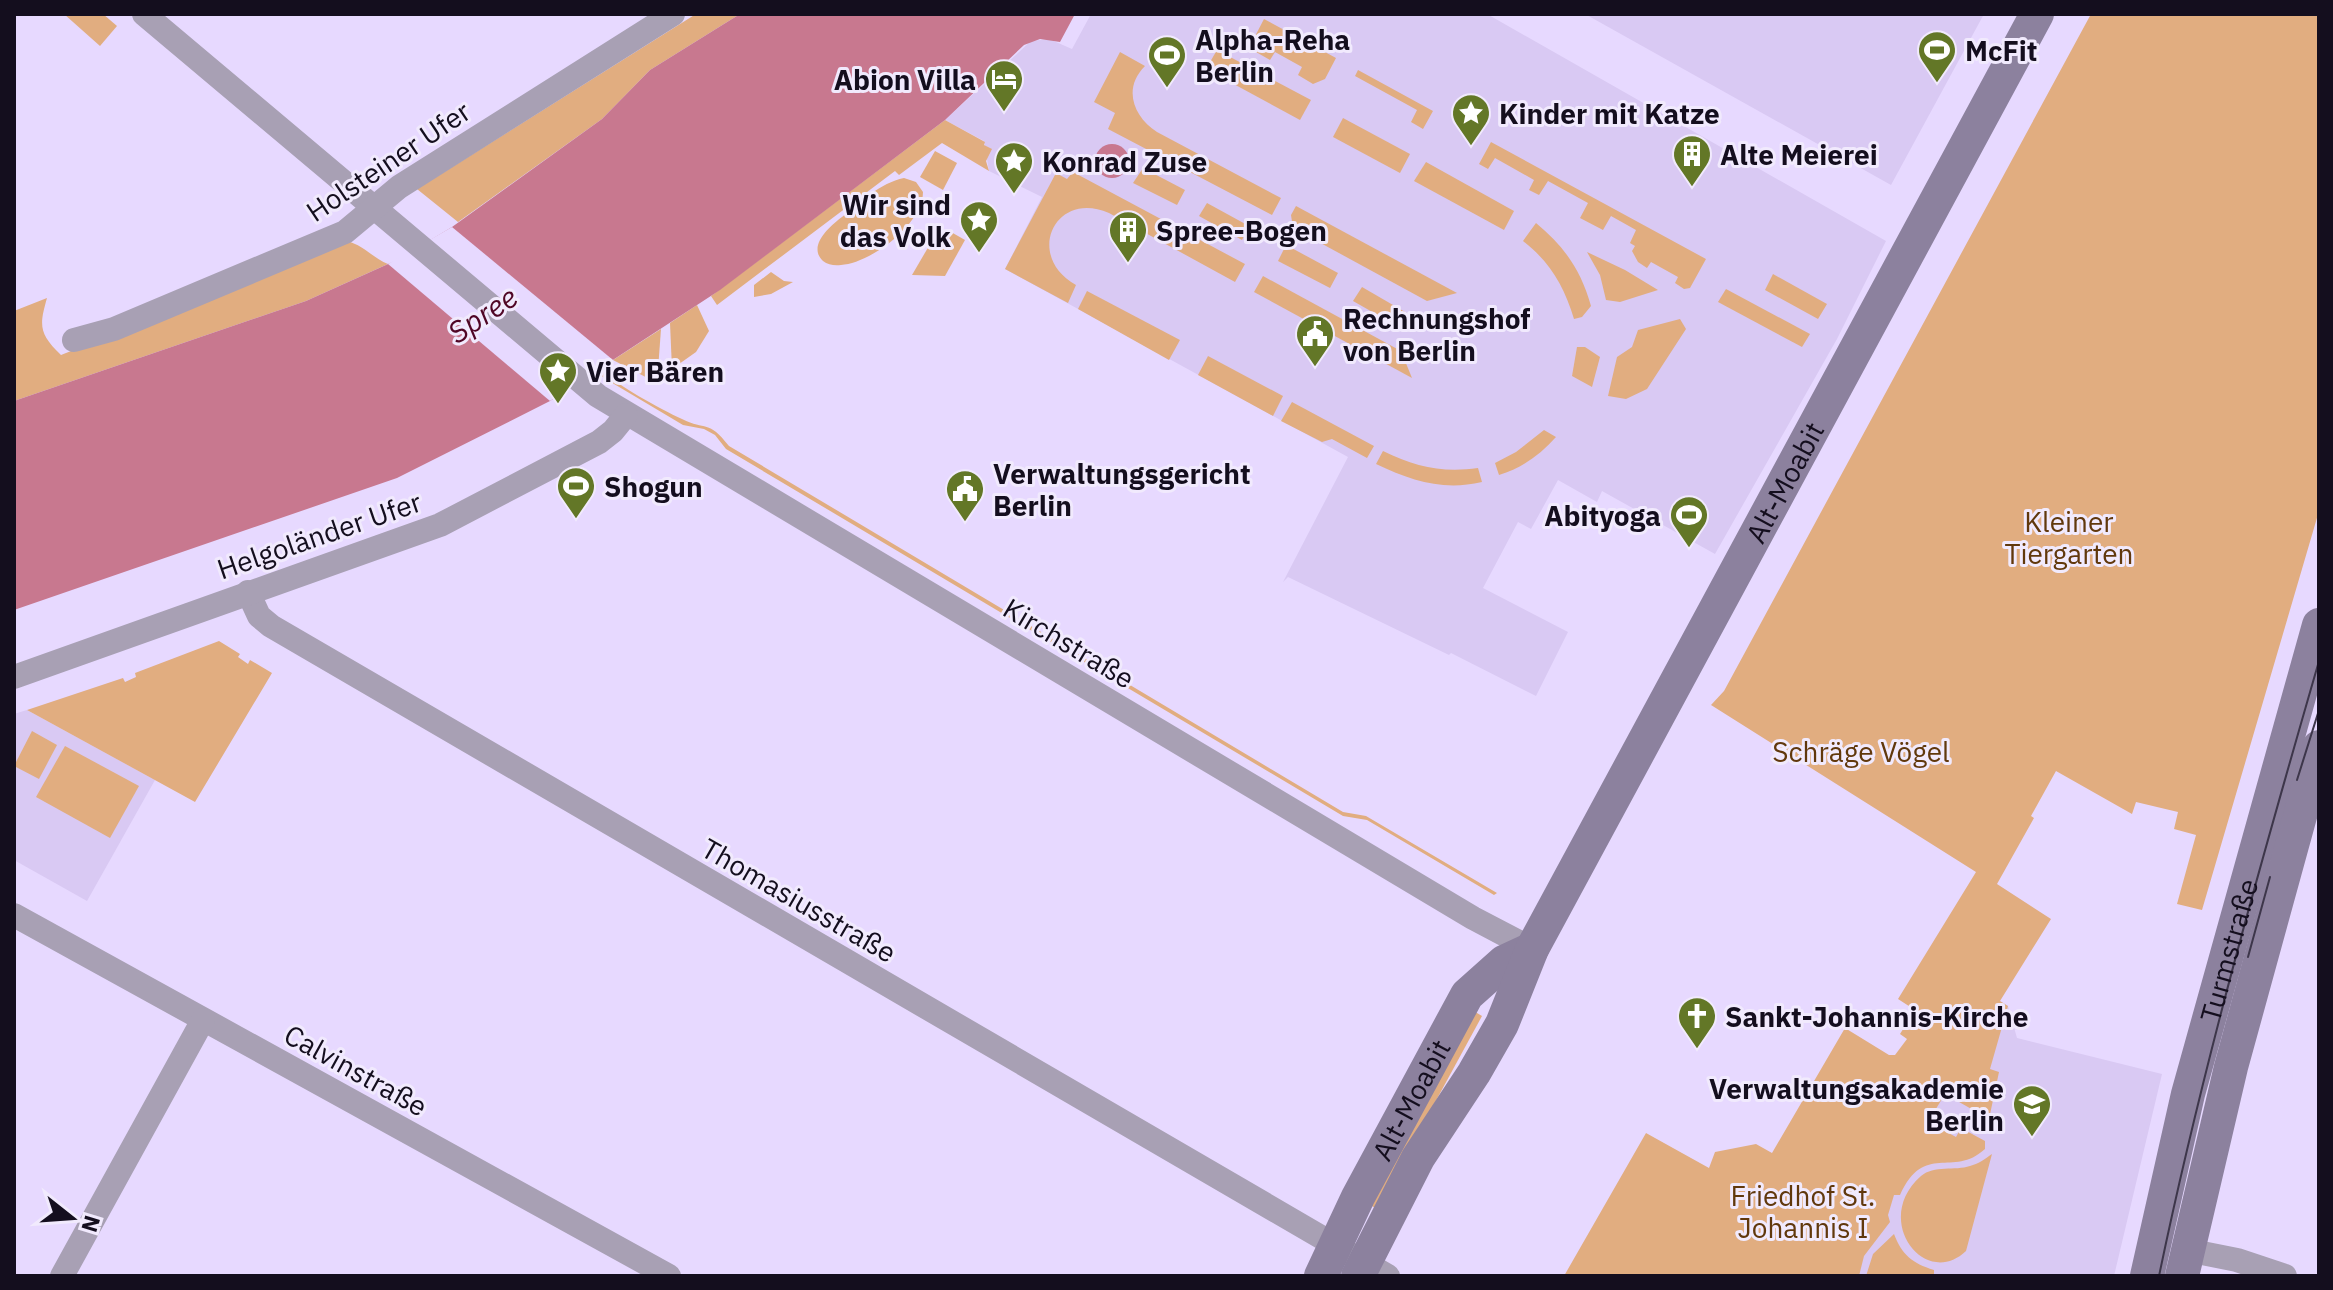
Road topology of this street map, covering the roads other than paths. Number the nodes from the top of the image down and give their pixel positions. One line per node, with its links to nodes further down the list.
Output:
1 (144, 14): 4 (street, Kirchstraße)
2 (673, 14): 4 (street, Holsteiner Ufer)
3 (2037, 14): 12 (main road, Alt-Moabit)
4 (374, 209): 5 (street, Holsteiner Ufer); 6 (street, Kirchstraße)
5 (74, 340)
6 (626, 415): 7 (street, Helgoländer Ufer); 12 (street, Kirchstraße)
7 (248, 592): 9 (street, Helgoländer Ufer); 14 (street, Thomasiusstraße)
8 (2319, 625): 20 (main road, Turmstraße)
9 (14, 677)
10 (2319, 747): 15 (main road, Turmstraße)
11 (14, 915): 13 (street, Calvinstraße)
12 (1532, 949): 14 (main road, Alt-Moabit); 16 (main road, Alt-Moabit)
13 (203, 1020): 17 (street); 18 (street, Calvinstraße)
14 (1335, 1245): 16 (street, Thomasiusstraße); 19 (main road, Alt-Moabit)
15 (2184, 1263): 21 (street)
16 (1370, 1271)
17 (62, 1276)
18 (669, 1276)
19 (1321, 1276)
20 (2147, 1276)
21 (2285, 1276)

